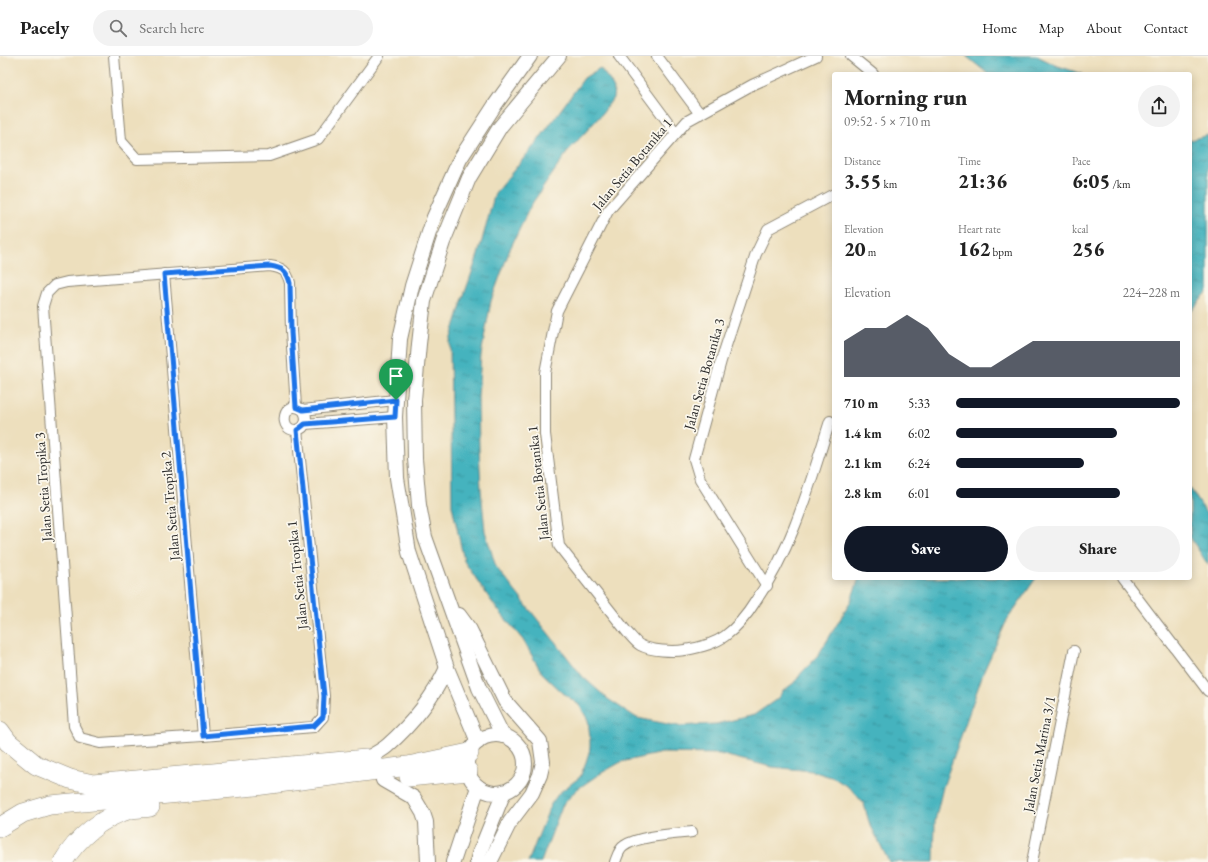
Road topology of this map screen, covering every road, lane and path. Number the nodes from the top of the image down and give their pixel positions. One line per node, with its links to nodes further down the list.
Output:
1 (114, 56): 2 (street)
2 (379, 56)
3 (530, 56): 14 (street)
4 (559, 56): 22 (street)
5 (620, 56): 11 (street)
6 (657, 56): 10 (street)
7 (816, 56): 10 (street)
8 (851, 56): 9 (street)
9 (871, 72)
10 (700, 114): 11 (street, Jalan Setia Botanika 1)
11 (676, 133): 21 (street, Jalan Setia Botanika 1)
12 (832, 195): 21 (street, Jalan Setia Botanika 3)
13 (164, 274): 15 (street); 27 (street, Jalan Setia Tropika 2); 27 (street, Jalan Setia Tropika 3)
14 (396, 400): 15 (street); 16 (street)
15 (299, 408): 18 (street); 19 (street)
16 (395, 417): 18 (street); 24 (street)
17 (830, 420): 21 (street, Jalan Setia Botanika 1)
18 (305, 424): 19 (street)
19 (297, 430): 27 (street, Jalan Setia Tropika 1)
20 (1124, 580): 25 (street)
21 (767, 586)
22 (449, 600): 28 (street); 41 (street)
23 (1074, 651): 43 (street, Jalan Setia Marina 3/1)
24 (447, 668): 29 (street); 30 (street)
25 (1208, 691)
26 (0, 731): 30 (highway)
27 (203, 736)
28 (503, 736): 29 (street); 34 (street)
29 (472, 755): 31 (highway); 32 (highway); 33 (street)
30 (366, 759): 31 (highway)
31 (408, 766): 35 (highway)
32 (382, 780): 37 (highway); 38 (street)
33 (478, 787): 34 (street); 39 (street)
34 (504, 792): 40 (street)
35 (0, 827)
36 (692, 832): 42 (street)
37 (63, 862)
38 (428, 862)
39 (453, 862)
40 (477, 862)
41 (490, 862)
42 (615, 862)
43 (1032, 862)

